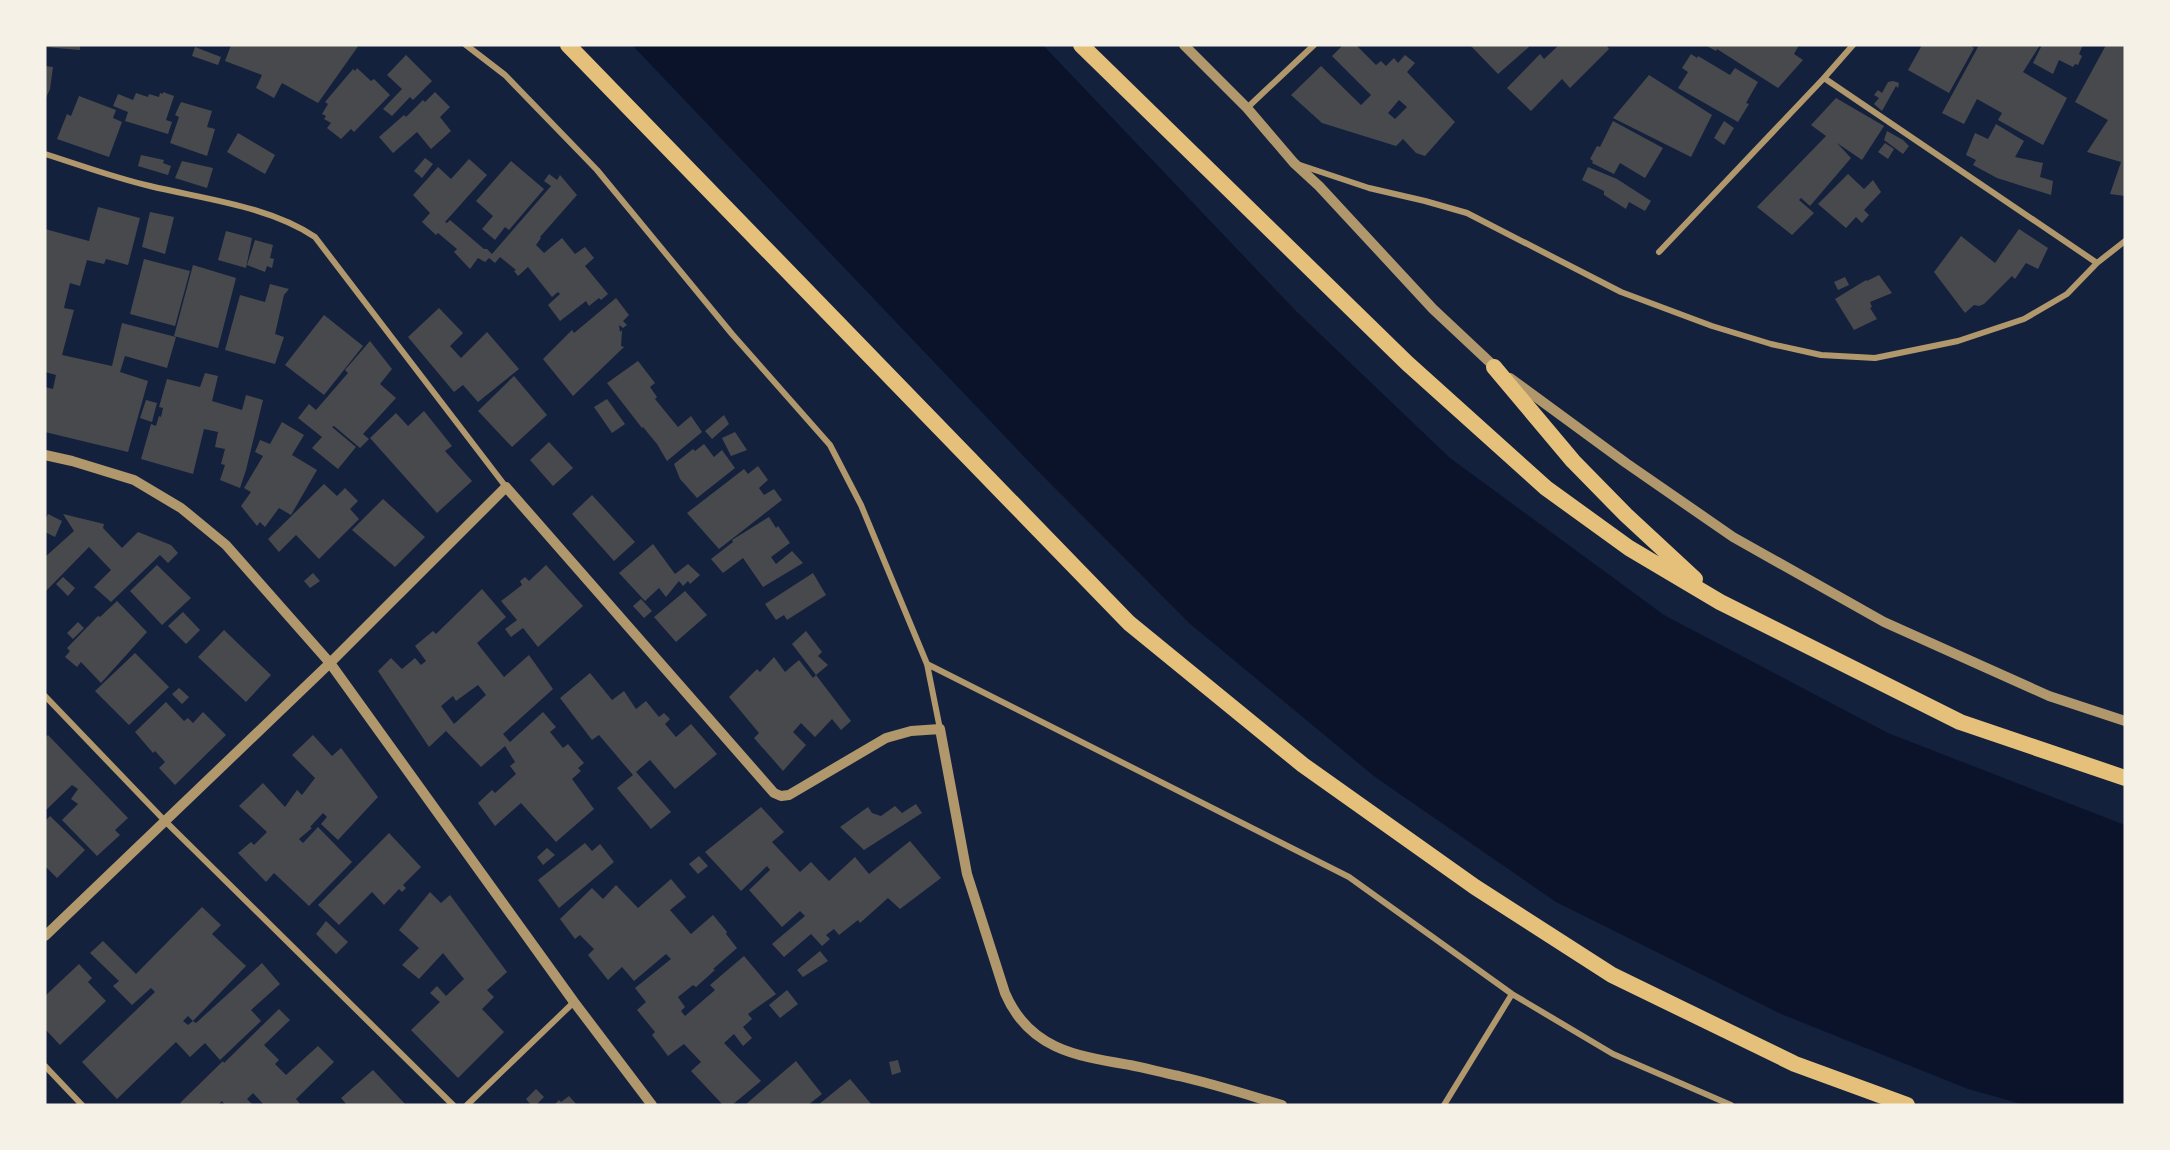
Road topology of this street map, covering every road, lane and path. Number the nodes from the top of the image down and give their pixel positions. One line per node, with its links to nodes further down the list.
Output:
1 (466, 45): 19 (street)
2 (568, 45): 36 (highway)
3 (1081, 45): 17 (highway)
4 (1184, 45): 8 (street)
5 (1314, 45): 8 (street)
6 (1853, 45): 7 (street)
7 (1824, 78): 12 (street); 13 (street)
8 (1247, 108): 10 (street)
9 (45, 154): 16 (street)
10 (1294, 163): 13 (street); 14 (street)
11 (2125, 241): 13 (street)
12 (1659, 252)
13 (2097, 263)
14 (1494, 366): 17 (highway); 21 (street)
15 (45, 455): 18 (street)
16 (506, 487): 18 (street); 22 (street)
17 (1720, 602): 23 (highway)
18 (330, 663): 24 (street); 27 (street)
19 (927, 664): 22 (street); 26 (street)
20 (45, 696): 24 (street)
21 (2125, 721)
22 (940, 729): 33 (street)
23 (2125, 778)
24 (165, 821): 25 (street); 30 (street)
25 (45, 936)
26 (1512, 994): 34 (street); 35 (street)
27 (574, 1002): 31 (street); 32 (street)
28 (45, 1066): 29 (street)
29 (82, 1105)
30 (453, 1105)
31 (467, 1105)
32 (652, 1105)
33 (1282, 1105)
34 (1444, 1105)
35 (1731, 1105)
36 (1907, 1105)

